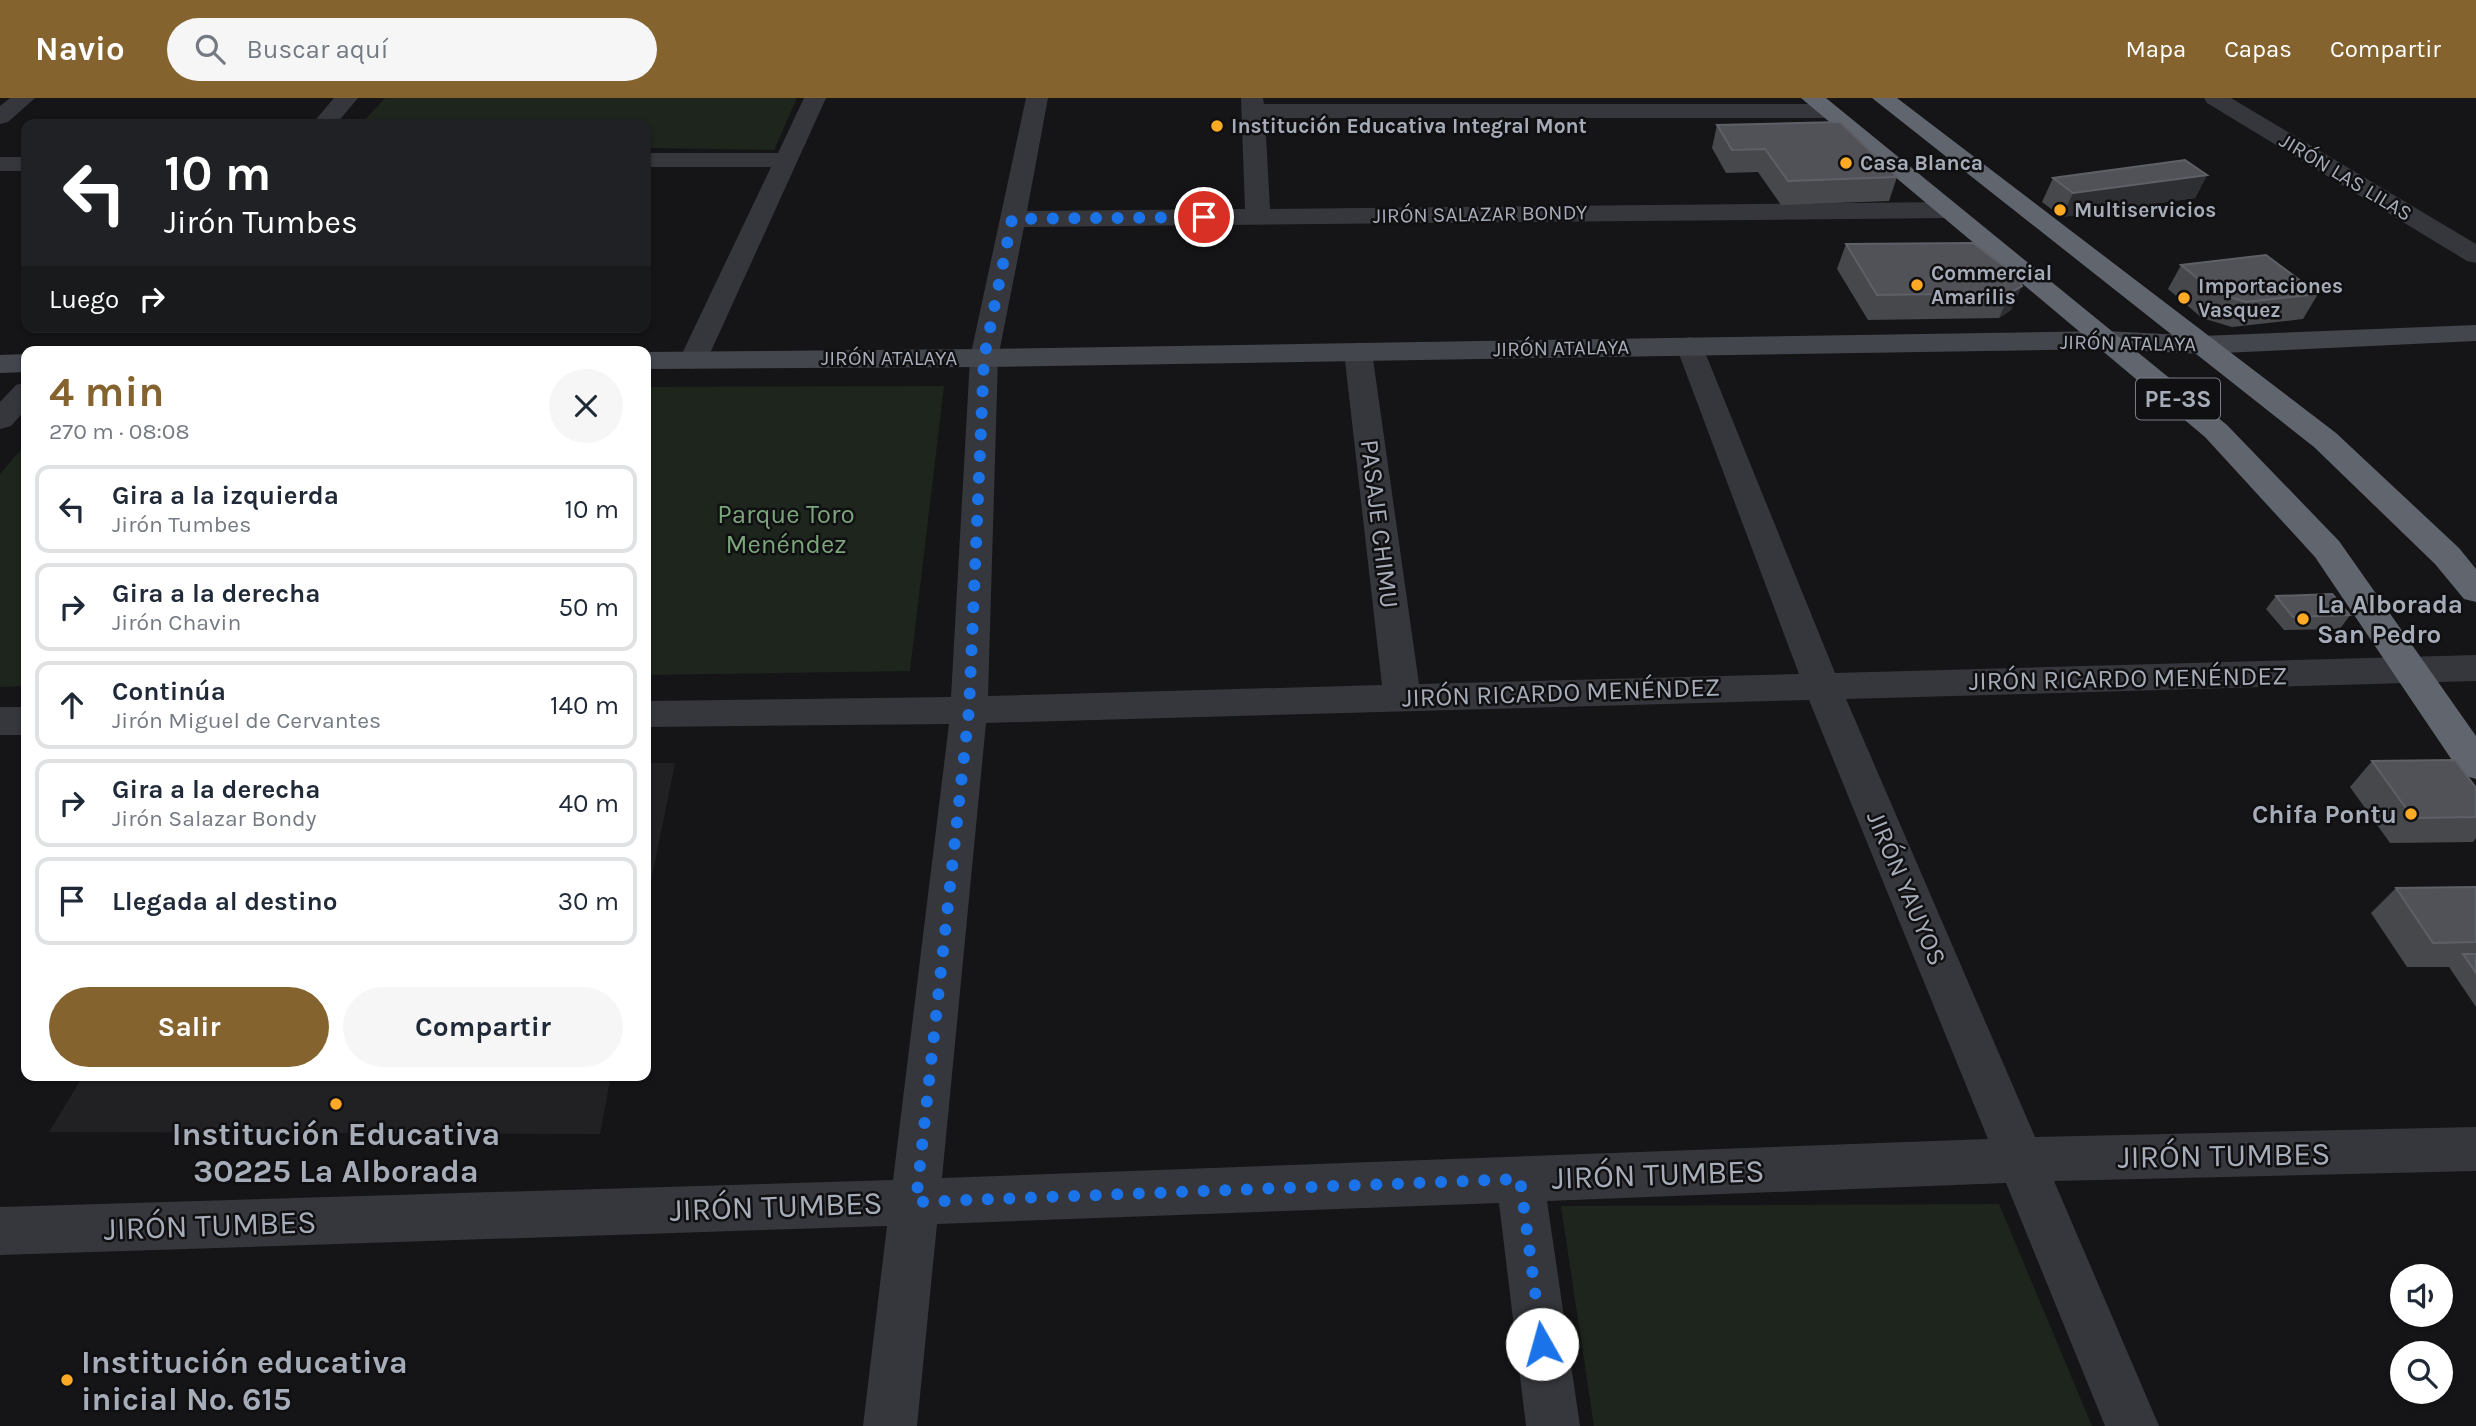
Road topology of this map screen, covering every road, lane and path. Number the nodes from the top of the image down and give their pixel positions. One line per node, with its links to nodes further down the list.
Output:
1 (24, 98): 9 (street)
2 (347, 98): 10 (street)
3 (814, 98): 12 (street)
4 (1037, 98): 17 (street)
5 (1883, 98): 21 (highway, PE-3S)
6 (2215, 98): 18 (street, JIRÓN LAS LILAS)
7 (1819, 104): 8 (street); 15 (highway, PE-3S)
8 (1252, 105): 16 (street)
9 (0, 117)
10 (328, 119)
11 (651, 160): 12 (street)
12 (786, 160): 26 (street)
13 (0, 164): 14 (street)
14 (21, 164)
15 (1947, 209): 16 (street, JIRÓN SALAZAR BONDY); 20 (highway, PE-3S)
16 (1258, 216): 17 (street, JIRÓN SALAZAR BONDY)
17 (1012, 219): 24 (street)
18 (2476, 255)
19 (2476, 333): 21 (street, JIRÓN ATALAYA)
20 (2106, 340): 21 (street, JIRÓN ATALAYA); 22 (street, JIRÓN ATALAYA); 33 (highway, PE-3S)
21 (2201, 345): 31 (highway, PE-3S)
22 (1690, 346): 23 (street, JIRÓN ATALAYA); 34 (street, JIRÓN YAUYOS)
23 (1358, 352): 24 (street, JIRÓN ATALAYA); 35 (street, PASAJE CHIMU)
24 (984, 358): 26 (street, JIRÓN ATALAYA); 36 (street)
25 (651, 360): 26 (street, JIRÓN ATALAYA)
26 (693, 360)
27 (21, 363): 28 (street)
28 (0, 364)
29 (21, 397): 30 (street)
30 (0, 420)
31 (2476, 592)
32 (2476, 668): 33 (street, JIRÓN RICARDO MENÉNDEZ)
33 (2413, 671): 34 (street, JIRÓN RICARDO MENÉNDEZ); 40 (highway, PE-3S)
34 (1821, 684): 35 (street, JIRÓN RICARDO MENÉNDEZ); 42 (street, JIRÓN YAUYOS)
35 (1402, 697): 36 (street, JIRÓN RICARDO MENÉNDEZ)
36 (969, 710): 37 (street, JIRÓN RICARDO MENÉNDEZ); 44 (street)
37 (651, 714)
38 (21, 721): 39 (street)
39 (0, 722)
40 (2476, 765)
41 (2476, 1149): 42 (street, JIRÓN TUMBES)
42 (2022, 1160): 43 (street, JIRÓN TUMBES); 48 (street, JIRÓN YAUYOS)
43 (1520, 1179): 44 (street, JIRÓN TUMBES); 47 (street)
44 (916, 1202): 45 (street, JIRÓN TUMBES); 46 (street)
45 (0, 1231)
46 (890, 1426)
47 (1553, 1426)
48 (2132, 1426)

